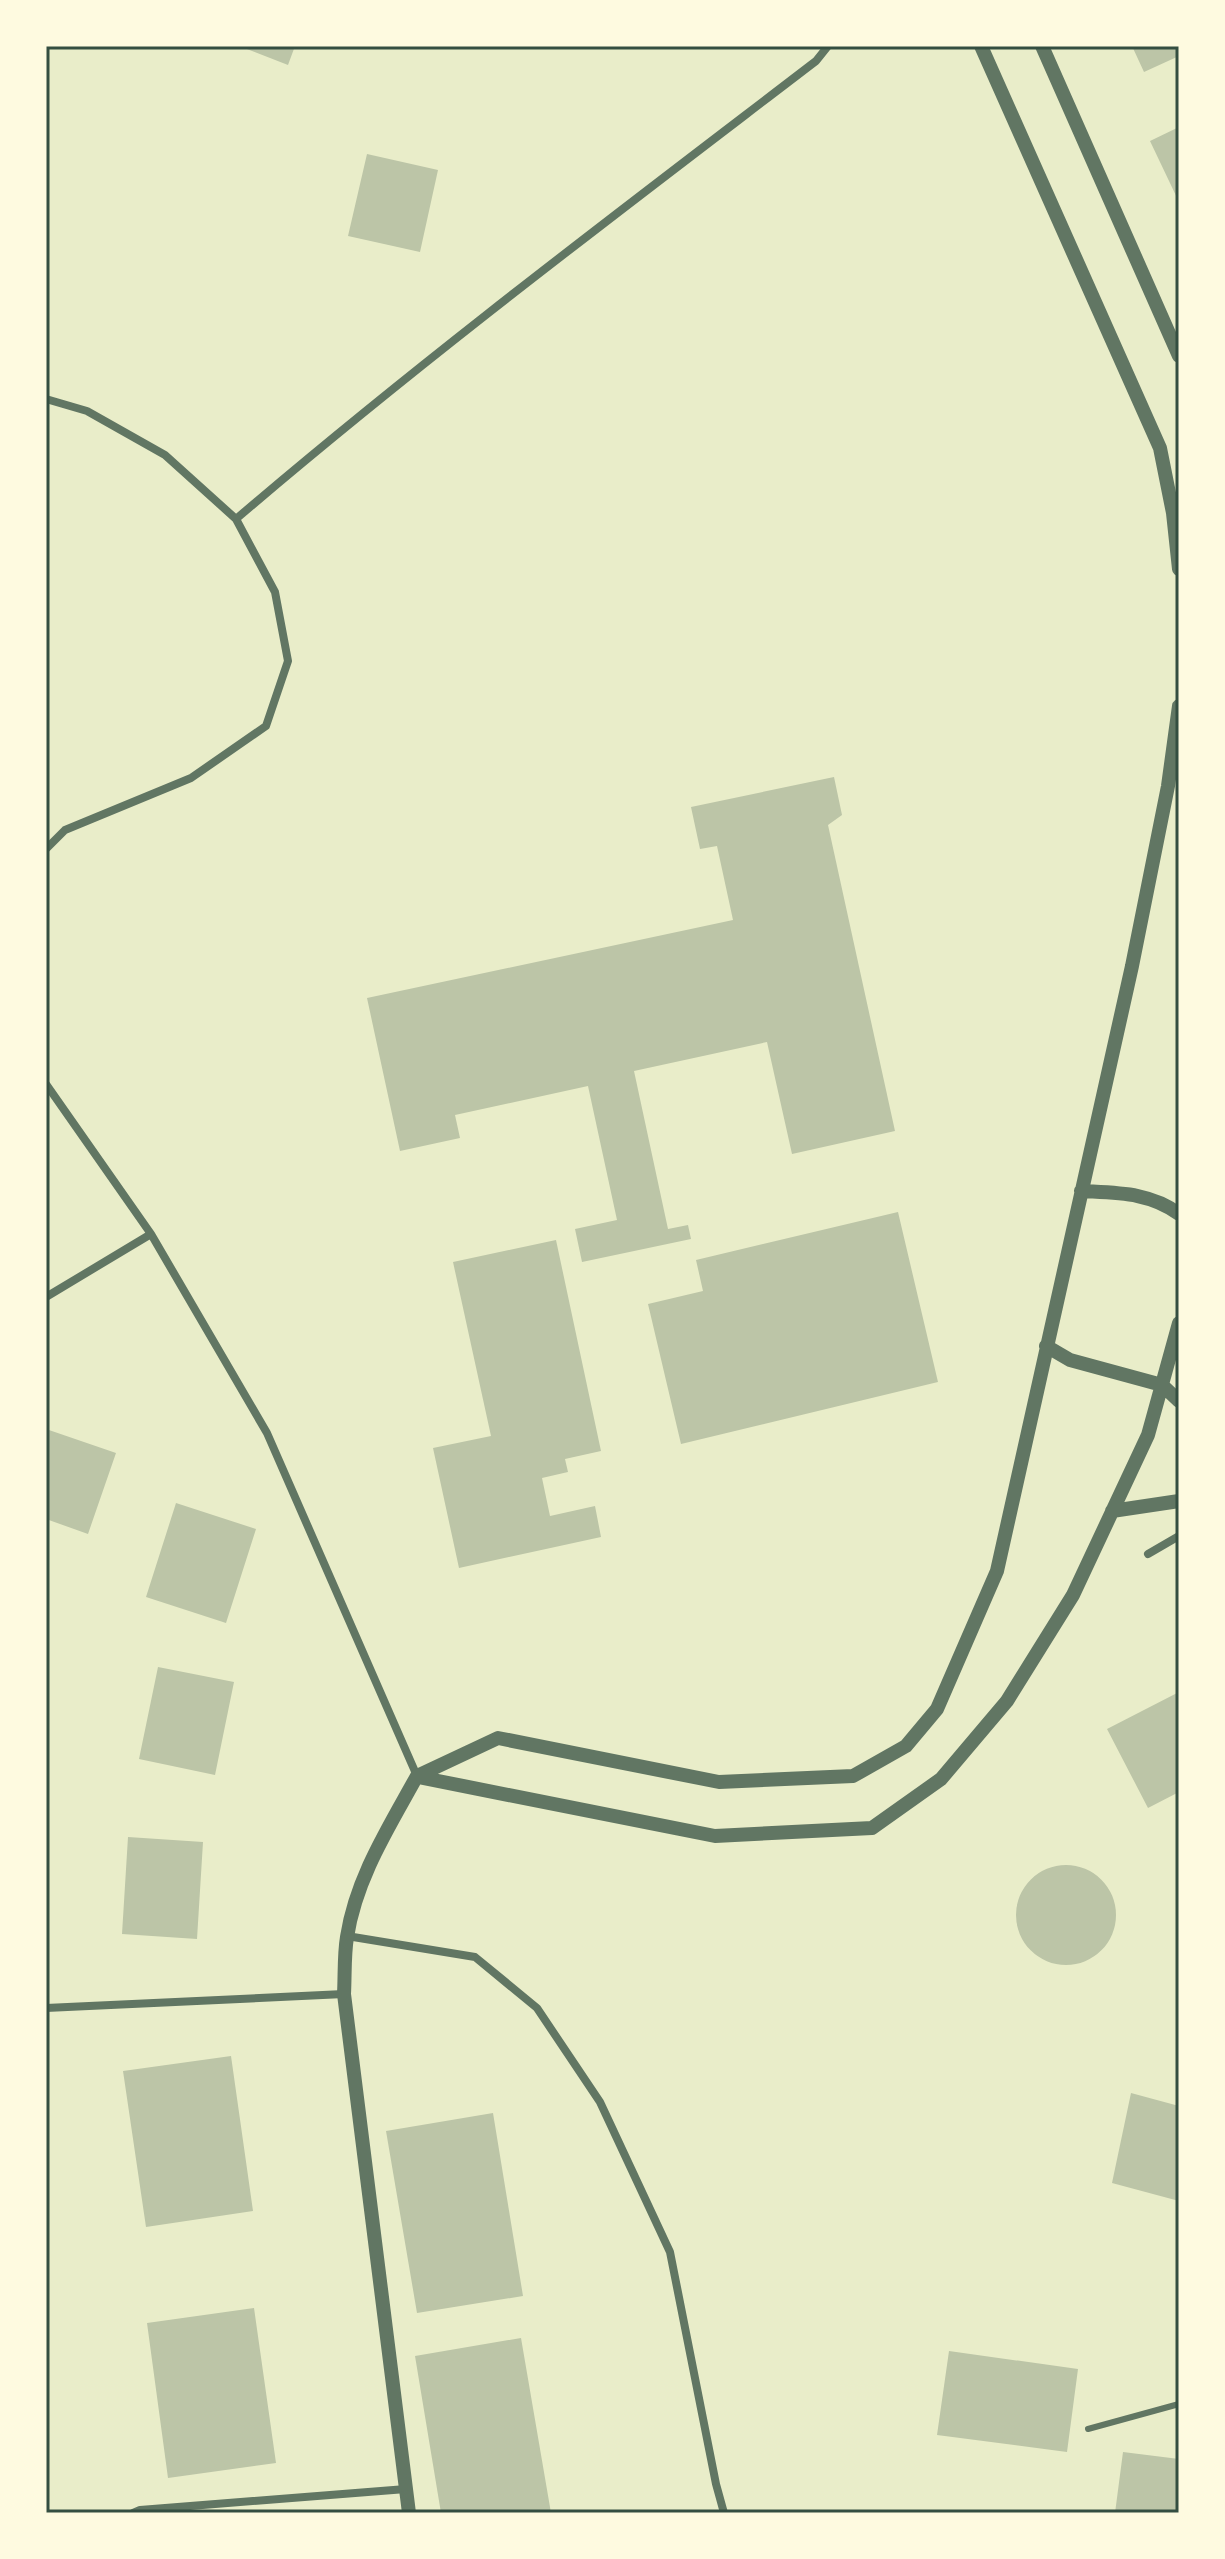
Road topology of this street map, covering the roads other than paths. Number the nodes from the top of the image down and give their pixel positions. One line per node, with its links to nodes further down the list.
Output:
1 (828, 46): 6 (street)
2 (981, 46): 7 (street)
3 (1042, 46): 4 (street)
4 (1179, 356)
5 (46, 399): 6 (street)
6 (236, 519): 9 (street)
7 (1179, 569)
8 (1179, 706): 11 (street)
9 (46, 849)
10 (46, 1084): 13 (street)
11 (1081, 1191): 12 (street); 16 (street)
12 (1179, 1214)
13 (151, 1234): 14 (street); 23 (street)
14 (46, 1297)
15 (1179, 1323): 17 (street)
16 (1046, 1346): 17 (street); 23 (street)
17 (1162, 1385): 18 (street); 20 (street)
18 (1179, 1401)
19 (1179, 1501): 20 (street)
20 (1112, 1511): 23 (street)
21 (1179, 1536): 22 (street)
22 (1148, 1554)
23 (417, 1776): 24 (street)
24 (347, 1936): 25 (street); 32 (street)
25 (344, 1994): 26 (street); 29 (street)
26 (46, 2008)
27 (1179, 2404): 28 (lane)
28 (1088, 2429)
29 (407, 2489): 30 (street); 31 (street)
30 (133, 2513)
31 (409, 2513)
32 (724, 2513)

